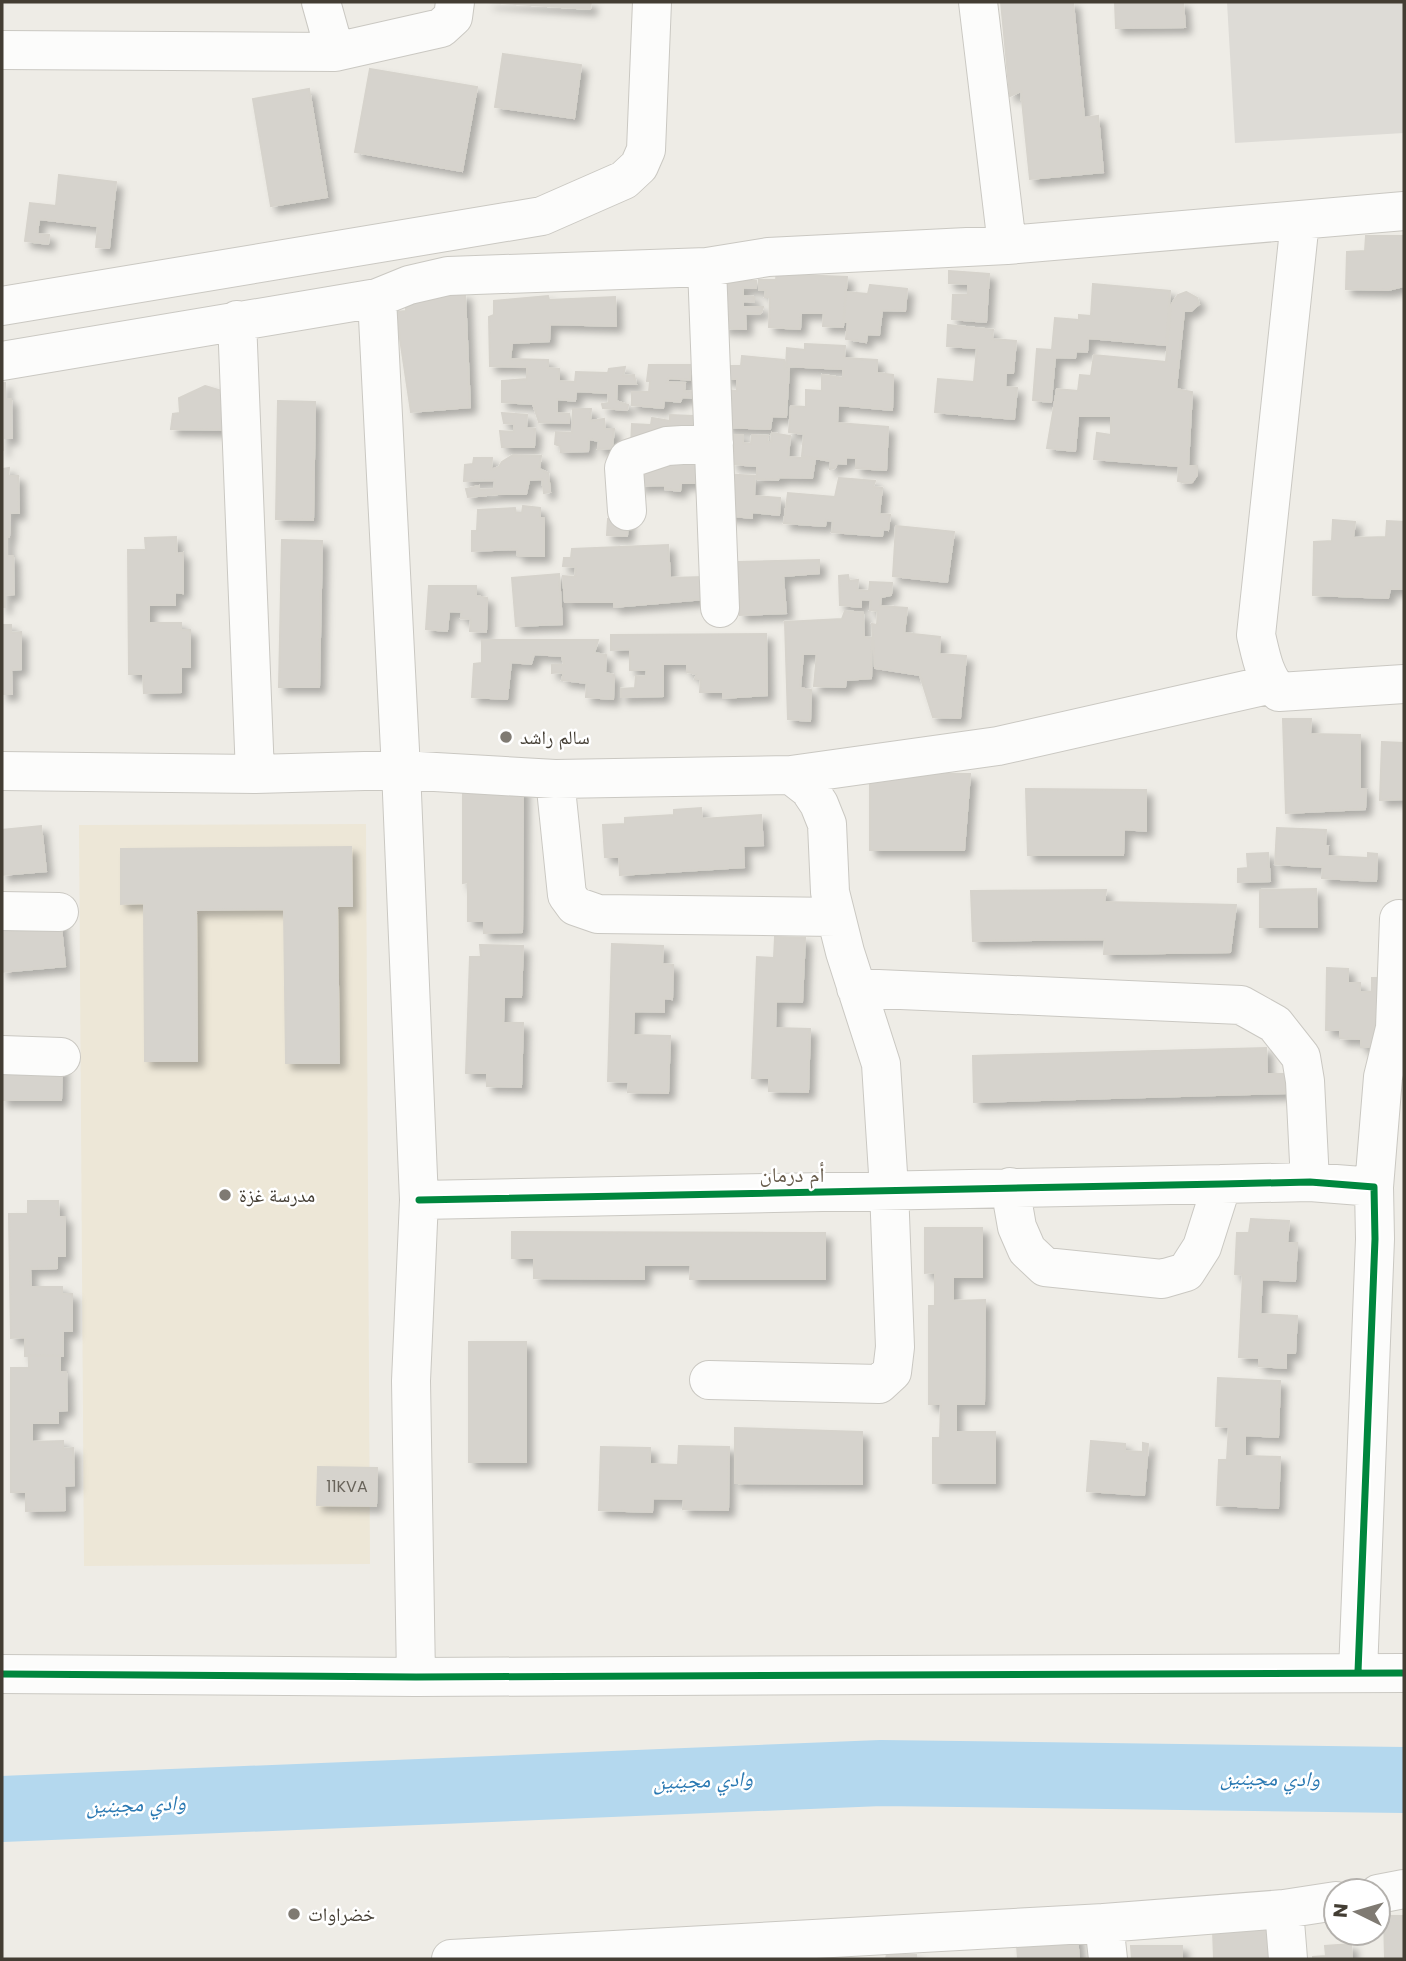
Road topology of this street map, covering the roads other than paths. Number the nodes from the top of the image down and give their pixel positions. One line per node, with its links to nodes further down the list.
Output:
1 (321, 2): 6 (street)
2 (454, 2): 6 (street)
3 (652, 2): 12 (street)
4 (978, 2): 9 (street)
5 (2, 50): 6 (street)
6 (335, 52)
7 (1404, 211): 8 (street)
8 (1300, 221): 9 (street); 18 (street)
9 (1007, 245): 10 (street)
10 (708, 267): 11 (street); 15 (street)
11 (377, 298): 13 (street); 20 (street)
12 (2, 306)
13 (237, 320): 14 (street); 22 (street)
14 (2, 361)
15 (714, 443): 16 (street); 17 (street)
16 (628, 511)
17 (720, 608)
18 (1272, 684): 19 (street); 23 (street)
19 (1404, 684)
20 (401, 770): 22 (street); 24 (street); 37 (street)
21 (2, 771): 22 (street)
22 (255, 774)
23 (791, 775): 24 (street); 27 (street)
24 (555, 779): 27 (street)
25 (2, 911): 26 (street)
26 (59, 912)
27 (835, 917): 29 (street)
28 (1399, 919): 35 (street)
29 (856, 988): 32 (street); 36 (street)
30 (2, 1055): 31 (street)
31 (61, 1057)
32 (1310, 1182): 33 (street); 35 (street)
33 (1222, 1184): 34 (street); 34 (street)
34 (1010, 1187): 36 (street)
35 (1374, 1187): 39 (street)
36 (889, 1189): 37 (street); 38 (street)
37 (419, 1200): 42 (street)
38 (709, 1380)
39 (1358, 1672): 40 (street); 42 (street)
40 (1404, 1673)
41 (2, 1674): 42 (street)
42 (416, 1677)
43 (1322, 1903): 44 (street)
44 (1284, 1909): 45 (street); 48 (street)
45 (1106, 1941): 46 (street)
46 (640, 1953): 47 (street)
47 (451, 1959)
48 (1288, 1959)

